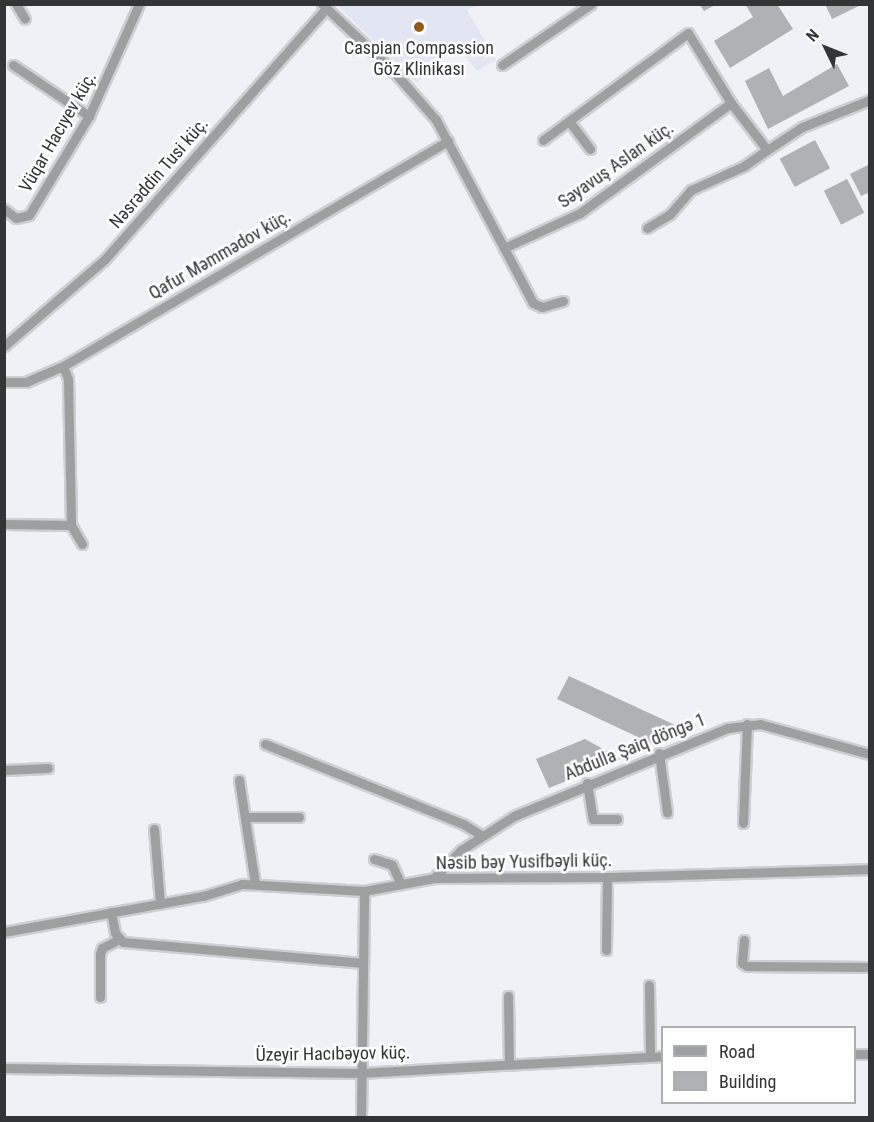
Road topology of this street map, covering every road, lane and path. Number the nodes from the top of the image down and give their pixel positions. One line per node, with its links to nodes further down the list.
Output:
1 (16, 4): 5 (street)
2 (139, 4): 10 (street, Vüqar Hacıyev küç.)
3 (591, 4): 7 (street)
4 (324, 6): 13 (street); 20 (street, Nəsrəddin Tusi küç.)
5 (25, 19)
6 (13, 65): 10 (street)
7 (502, 65)
8 (870, 100): 15 (street)
9 (731, 103): 11 (street); 15 (street); 18 (street, Səyavuş Aslan küç.)
10 (89, 116): 16 (street, Vüqar Hacıyev küç.)
11 (569, 121): 12 (street); 14 (street)
12 (543, 140)
13 (448, 141): 18 (street); 21 (street, Qafur Məmmədov küç.)
14 (590, 149)
15 (767, 150): 17 (street)
16 (4, 209)
17 (647, 228)
18 (504, 248): 19 (street)
19 (563, 301)
20 (4, 346)
21 (63, 366): 22 (street, Qafur Məmmədov küç.); 24 (street)
22 (4, 382)
23 (4, 524): 24 (street)
24 (70, 525): 25 (street)
25 (82, 544)
26 (747, 724): 28 (street, Abdulla Şaiq döngə 1); 29 (street, Abdulla Şaiq döngə 1); 38 (street)
27 (265, 744): 40 (street)
28 (659, 753): 33 (street, Abdulla Şaiq döngə 1); 34 (street)
29 (870, 754)
30 (48, 768): 31 (street)
31 (4, 770)
32 (239, 780): 35 (street)
33 (588, 783): 37 (street); 40 (street, Abdulla Şaiq döngə 1)
34 (667, 812)
35 (247, 817): 36 (street); 45 (street)
36 (299, 817)
37 (617, 819)
38 (743, 823)
39 (154, 829): 48 (street)
40 (481, 835): 44 (street, Abdulla Şaiq döngə 1)
41 (374, 859): 46 (street)
42 (870, 869): 43 (street, Nəsib bəy Yusifbəyli küç.)
43 (607, 877): 44 (street, Nəsib bəy Yusifbəyli küç.); 53 (street)
44 (434, 878): 46 (street, Nəsib bəy Yusifbəyli küç.)
45 (255, 883): 47 (street, Nəsib bəy Yusifbəyli küç.); 48 (street, Nəsib bəy Yusifbəyli küç.)
46 (400, 884): 47 (street, Nəsib bəy Yusifbəyli küç.)
47 (364, 891): 54 (street)
48 (160, 904): 49 (street, Nəsib bəy Yusifbəyli küç.)
49 (111, 912): 50 (street, Nəsib bəy Yusifbəyli küç.); 51 (street)
50 (4, 932)
51 (118, 940): 54 (street); 58 (street)
52 (744, 940): 55 (street)
53 (606, 950)
54 (363, 963): 63 (street)
55 (870, 967)
56 (649, 985): 59 (street)
57 (508, 996): 61 (street)
58 (100, 997)
59 (650, 1056): 60 (street, Üzeyir Hacıbəyov küç.); 61 (street, Üzeyir Hacıbəyov küç.)
60 (661, 1056)
61 (509, 1064): 63 (street, Üzeyir Hacıbəyov küç.)
62 (4, 1068): 63 (street, Üzeyir Hacıbəyov küç.)
63 (360, 1073): 64 (street)
64 (361, 1118)

